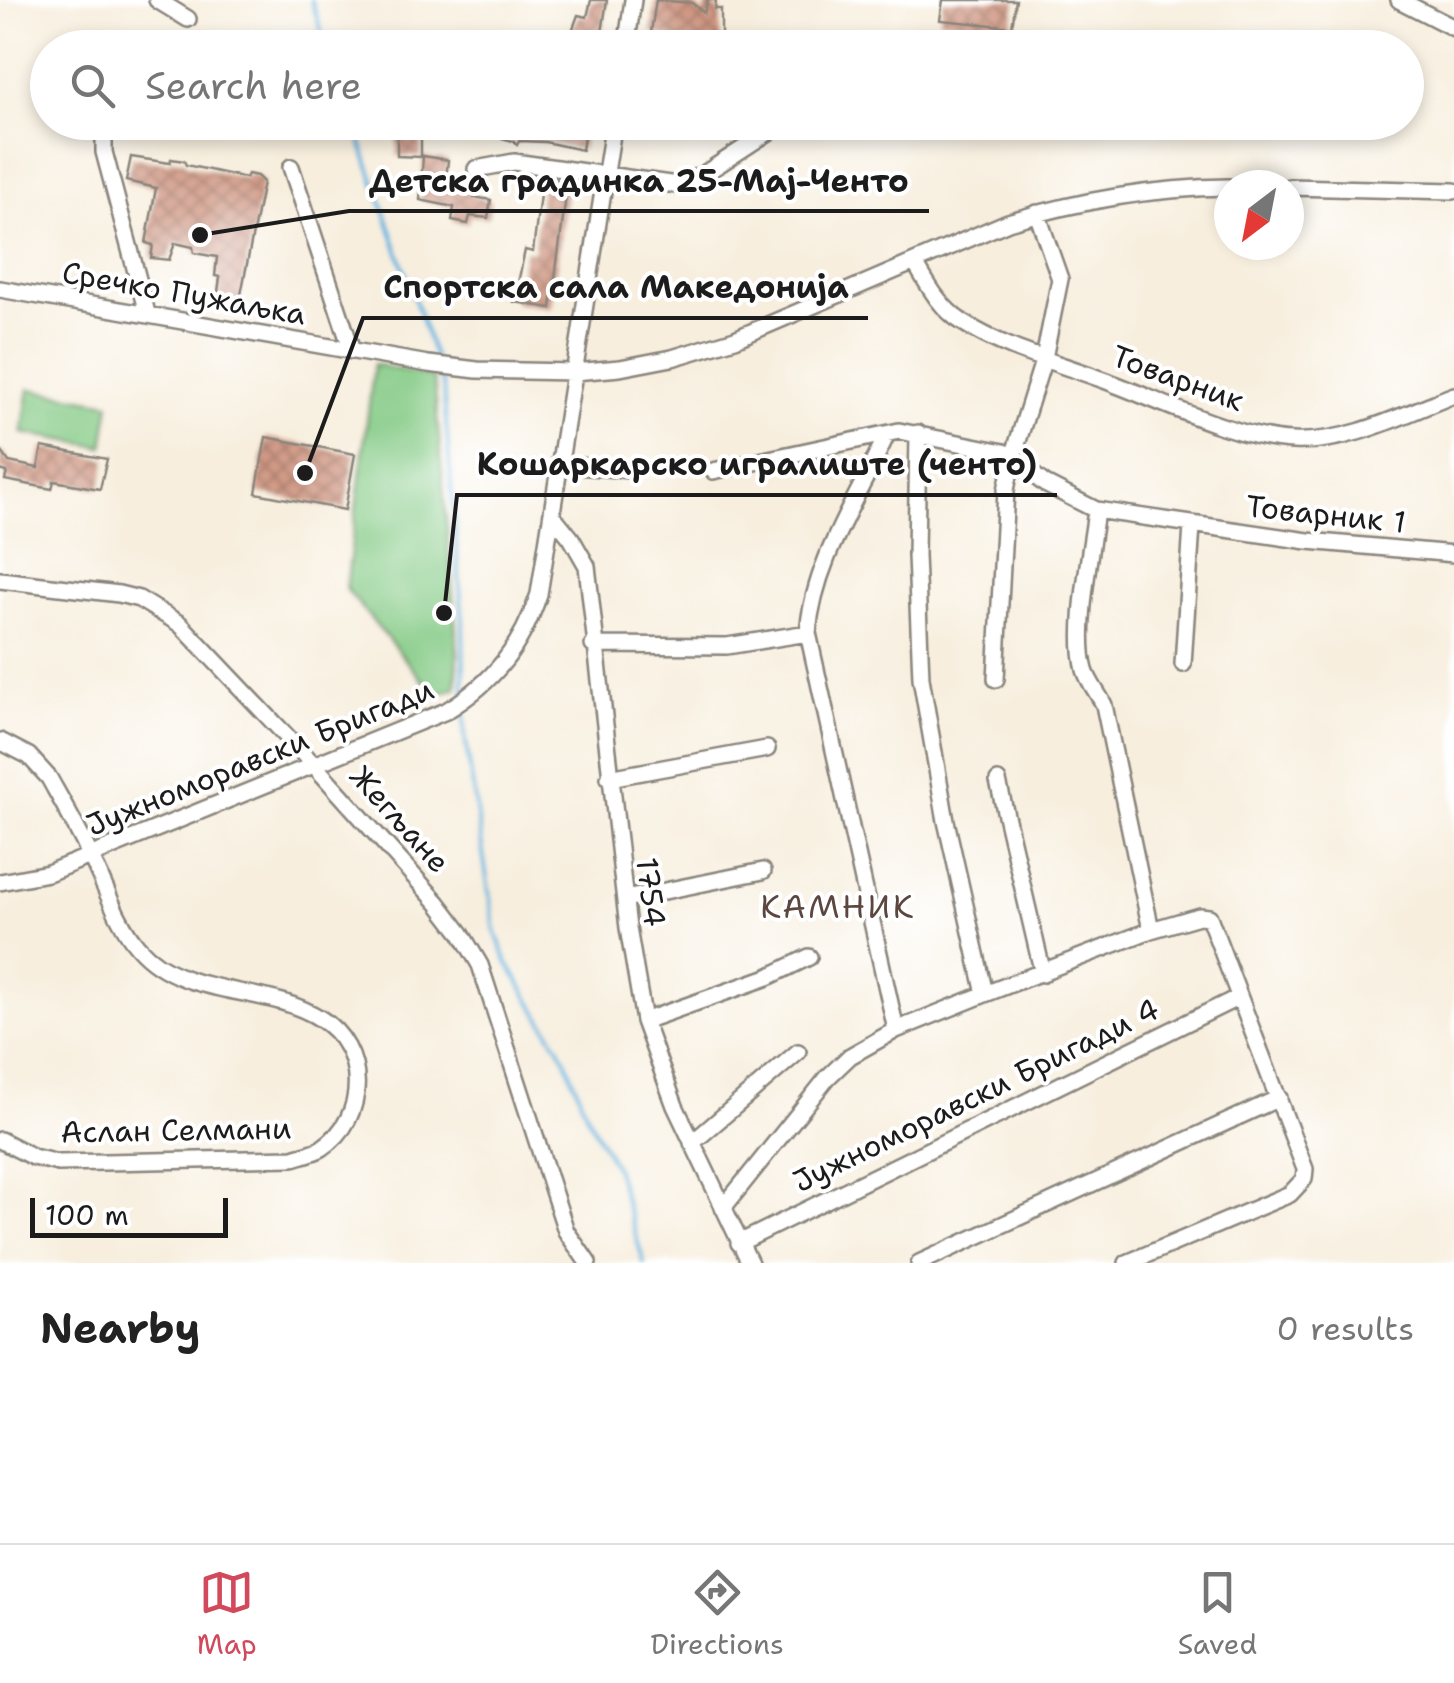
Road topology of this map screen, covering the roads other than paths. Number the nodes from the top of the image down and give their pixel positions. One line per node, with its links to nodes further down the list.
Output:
1 (157, 0): 4 (street)
2 (633, 0): 6 (street)
3 (1400, 0): 5 (street)
4 (188, 19)
5 (1454, 28)
6 (629, 30)
7 (104, 140): 19 (street)
8 (611, 140): 12 (street, Јужноморавски Бригади)
9 (756, 140): 12 (street)
10 (291, 167): 20 (street)
11 (476, 169): 12 (street)
12 (606, 173): 22 (street, Јужноморавски Бригади)
13 (1304, 187): 15 (street)
14 (1214, 188): 16 (street, Сречко Пужаљка)
15 (1454, 190)
16 (1037, 214): 17 (street, Сречко Пужаљка); 21 (street)
17 (915, 263): 21 (street, Товарник); 22 (street, Сречко Пужаљка)
18 (0, 288): 19 (street, Сречко Пужаљка)
19 (147, 313): 20 (street, Сречко Пужаљка)
20 (352, 351): 22 (street, Сречко Пужаљка)
21 (1044, 358): 23 (street, Товарник); 26 (street)
22 (574, 372): 27 (street, Јужноморавски Бригади)
23 (1454, 396)
24 (918, 433): 25 (street, Товарник 1); 26 (street, Товарник 1); 51 (street)
25 (886, 436): 29 (street, Товарник 1); 35 (street)
26 (1013, 456): 30 (street, Товарник 1); 38 (street)
27 (561, 465): 28 (street); 31 (street, Јужноморавски Бригади)
28 (632, 470)
29 (713, 471)
30 (1096, 510): 32 (street, Товарник 1); 48 (street)
31 (553, 516): 36 (street, 1754); 41 (street, Јужноморавски Бригади)
32 (1192, 526): 33 (street, Товарник 1); 37 (street)
33 (1454, 554)
34 (0, 580): 41 (street, Жегљане)
35 (808, 633): 36 (street); 54 (street)
36 (594, 645): 42 (street, 1754)
37 (1183, 664)
38 (996, 679)
39 (0, 741): 44 (street, Јужноморавски Бригади)
40 (767, 749): 42 (street)
41 (314, 765): 44 (street, Јужноморавски Бригади); 61 (street, Жегљане)
42 (609, 778): 47 (street, 1754)
43 (998, 781): 50 (street)
44 (91, 856): 46 (street, Јужноморавски Бригади); 57 (street, Аслан Селмани)
45 (763, 872): 47 (street)
46 (0, 882)
47 (625, 899): 53 (street, 1754)
48 (1151, 930): 50 (street); 52 (street)
49 (809, 958): 53 (street)
50 (1042, 974): 51 (street)
51 (985, 994): 54 (street)
52 (1237, 998): 56 (street); 60 (street, Јужноморавски Бригади 4)
53 (644, 1021): 58 (street, 1754)
54 (896, 1030): 59 (street)
55 (798, 1052): 58 (street)
56 (1279, 1098): 63 (street); 64 (street)
57 (0, 1140)
58 (692, 1143): 59 (street, 1754)
59 (724, 1208): 60 (street, 1754)
60 (739, 1243): 62 (street, 1754)
61 (588, 1263)
62 (750, 1263)
63 (919, 1263)
64 (1127, 1263)

